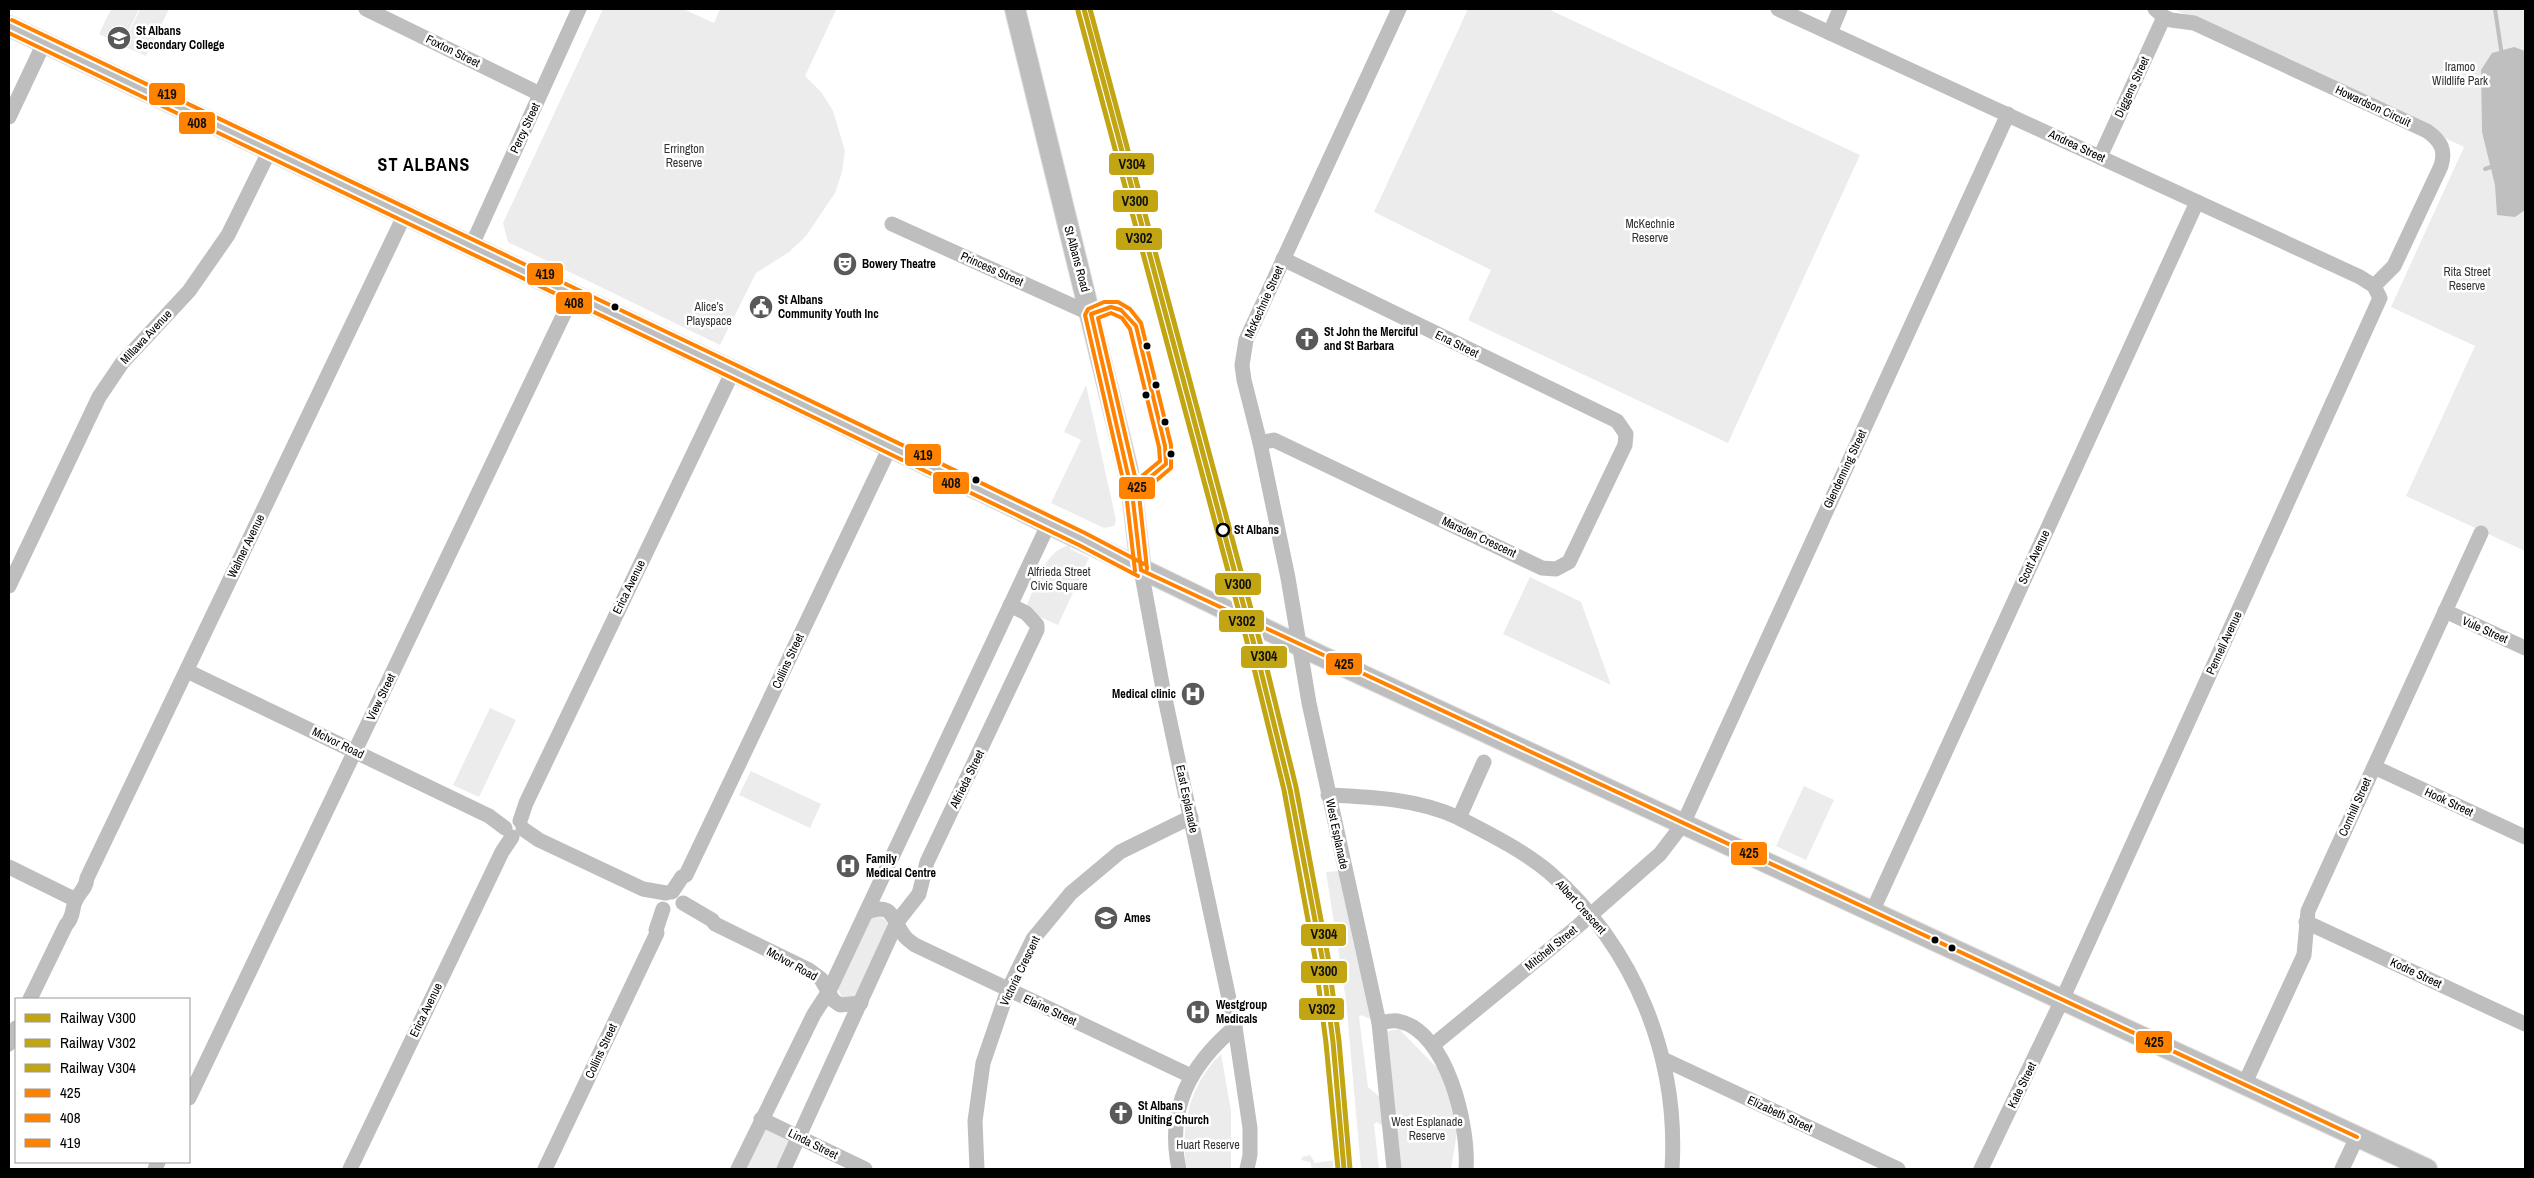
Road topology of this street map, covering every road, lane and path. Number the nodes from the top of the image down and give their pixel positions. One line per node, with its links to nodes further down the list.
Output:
1 (366, 9): 11 (street, Foxton Street)
2 (580, 9): 11 (street, Percy Street)
3 (1015, 9): 23 (main road, St Albans Road)
4 (1399, 9): 20 (street, McKechnie Street)
5 (1778, 9): 9 (street, Andrea Street)
6 (1840, 9): 9 (street)
7 (2159, 13): 15 (street, Diggens Street); 21 (street, Howardson Circuit)
8 (9, 26): 10 (main road)
9 (1830, 32): 12 (street, Andrea Street)
10 (44, 42): 13 (street); 14 (main road)
11 (540, 94): 19 (street, Percy Street)
12 (2008, 114): 15 (street, Andrea Street); 43 (street, Glendenning Street)
13 (9, 117)
14 (270, 150): 17 (main road); 31 (street, Millawa Avenue)
15 (2100, 157): 16 (street, Andrea Street)
16 (2196, 202): 21 (street, Andrea Street); 50 (street, Scott Avenue)
17 (405, 214): 19 (main road); 36 (street, Walmer Avenue)
18 (892, 224): 23 (street, Princess Street)
19 (472, 247): 22 (main road)
20 (1283, 259): 25 (street, Ena Street); 26 (street, McKechnie Street)
21 (2374, 286): 61 (street, Pennell Avenue)
22 (573, 295): 24 (main road); 37 (street, View Street)
23 (1091, 314): 30 (main road, St Albans Road)
24 (733, 371): 27 (main road); 44 (street, Erica Avenue)
25 (1626, 434): 26 (street, Marsden Crescent)
26 (1260, 443): 34 (street, McKechnie Street)
27 (890, 447): 28 (main road); 48 (street, Collins Street)
28 (1049, 523): 30 (main road); 32 (street)
29 (2481, 533): 33 (street, Cornhill Street)
30 (1141, 570): 34 (main road); 41 (street, East Esplanade)
31 (9, 586)
32 (1010, 605): 49 (street); 52 (street, Alfrieda Street)
33 (2445, 611): 35 (street, Vule Street); 39 (street, Cornhill Street)
34 (1299, 645): 40 (street, West Esplanade); 43 (main road)
35 (2525, 648)
36 (187, 671): 37 (street, McIvor Road); 47 (street, Walmer Avenue)
37 (354, 751): 44 (street, McIvor Road); 72 (street, View Street)
38 (1484, 762): 42 (street)
39 (2374, 767): 45 (street, Hook Street); 53 (street, Cornhill Street)
40 (1328, 794): 42 (street, Albert Crescent); 63 (street, West Esplanade)
41 (1191, 817): 58 (street, Victoria Crescent); 65 (street, East Esplanade)
42 (1459, 818): 51 (street, Albert Crescent)
43 (1683, 824): 50 (main road); 51 (street, Mitchell Street)
44 (514, 828): 48 (street, McIvor Road); 76 (street, Erica Avenue)
45 (2525, 836)
46 (9, 867): 47 (street)
47 (72, 898): 60 (street, Walmer Avenue)
48 (672, 903): 57 (street, McIvor Road); 77 (street, Collins Street)
49 (867, 912): 52 (street, Elaine Street); 55 (street)
50 (1872, 912): 61 (main road)
51 (1591, 915): 68 (street, Mitchell Street); 69 (street, Albert Crescent)
52 (897, 922): 54 (street, Elaine Street); 56 (street, Alfrieda Street)
53 (2306, 922): 64 (street, Kodre Street); 71 (street, Cornhill Street)
54 (915, 946): 56 (street, Alfrieda Street); 58 (street, Elaine Street)
55 (846, 957): 57 (street); 59 (street)
56 (880, 962): 62 (street, Alfrieda Street)
57 (808, 970): 59 (street, McIvor Road)
58 (1008, 990): 70 (street, Elaine Street); 81 (street, Victoria Crescent)
59 (829, 991): 62 (street, McIvor Road); 73 (street)
60 (30, 998)
61 (2062, 1000): 71 (main road); 88 (street, Kate Street)
62 (861, 1003): 74 (street, Alfrieda Street)
63 (1379, 1023): 68 (street); 84 (street, West Esplanade)
64 (2525, 1024)
65 (1235, 1027): 70 (street); 83 (street, East Esplanade)
66 (15, 1030): 67 (street)
67 (9, 1044)
68 (1433, 1045): 85 (street)
69 (1662, 1059): 86 (street, Albert Crescent); 87 (street, Elizabeth Street)
70 (1191, 1076): 82 (street)
71 (2244, 1085): 75 (main road)
72 (190, 1096)
73 (761, 1119): 74 (street, Linda Street); 78 (street)
74 (799, 1137): 79 (street, Alfrieda Street); 80 (street, Linda Street)
75 (2357, 1137): 89 (street); 90 (main road)
76 (350, 1169)
77 (545, 1169)
78 (738, 1169)
79 (784, 1169)
80 (865, 1169)
81 (977, 1169)
82 (1179, 1169)
83 (1247, 1169)
84 (1394, 1169)
85 (1466, 1169)
86 (1672, 1169)
87 (1898, 1169)
88 (1981, 1169)
89 (2342, 1169)
90 (2426, 1169)

